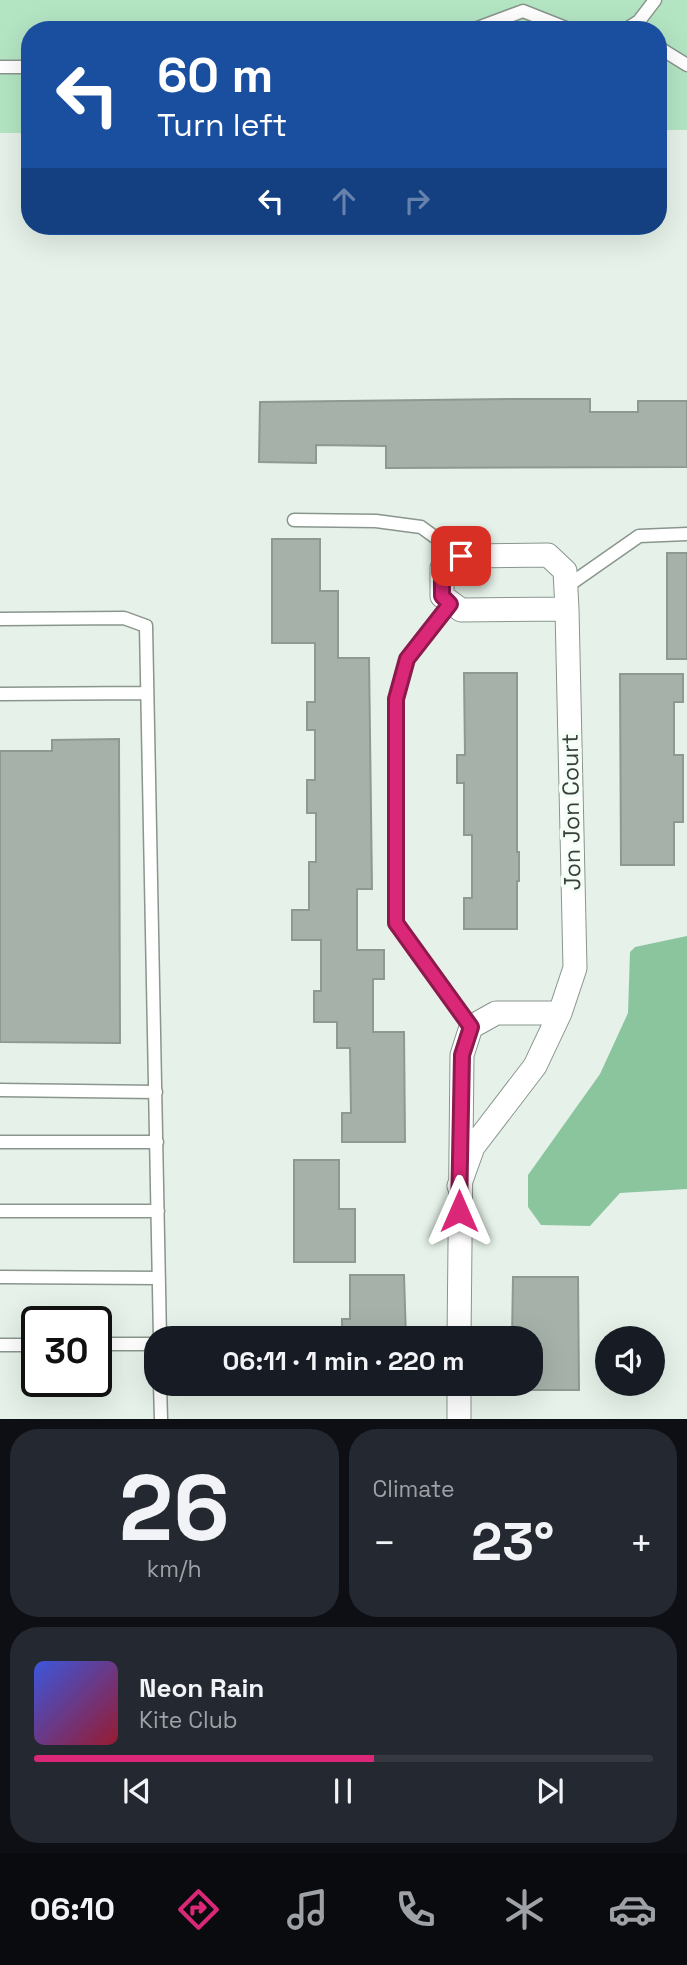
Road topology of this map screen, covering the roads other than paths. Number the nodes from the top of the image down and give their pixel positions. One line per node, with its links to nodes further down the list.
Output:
1 (655, 0): 4 (lane)
2 (496, 21): 3 (lane)
3 (548, 21)
4 (639, 21)
5 (667, 53): 6 (lane)
6 (687, 65)
7 (0, 67): 8 (lane)
8 (21, 67)
9 (294, 520): 11 (lane)
10 (687, 534): 12 (lane)
11 (461, 556): 12 (street, Jon Jon Court); 13 (street)
12 (566, 598): 13 (street); 17 (street, Jon Jon Court)
13 (450, 604): 18 (lane)
14 (0, 619): 15 (lane)
15 (147, 693): 16 (lane); 20 (lane)
16 (0, 694)
17 (561, 1013): 18 (street); 23 (street, Jon Jon Court)
18 (471, 1027): 23 (street, Jon Jon Court)
19 (0, 1090): 20 (lane)
20 (156, 1092): 22 (lane)
21 (0, 1142): 22 (lane)
22 (157, 1142): 25 (lane)
23 (459, 1186): 29 (street, Jon Jon Court)
24 (0, 1211): 25 (lane)
25 (158, 1211): 27 (lane)
26 (0, 1277): 27 (lane)
27 (159, 1278): 28 (lane)
28 (160, 1326)
29 (459, 1326)
30 (144, 1343): 31 (lane)
31 (112, 1344)
32 (0, 1345): 33 (lane)
33 (21, 1345)
34 (160, 1396): 36 (lane)
35 (459, 1396): 37 (street)
36 (161, 1419)
37 (459, 1419)

